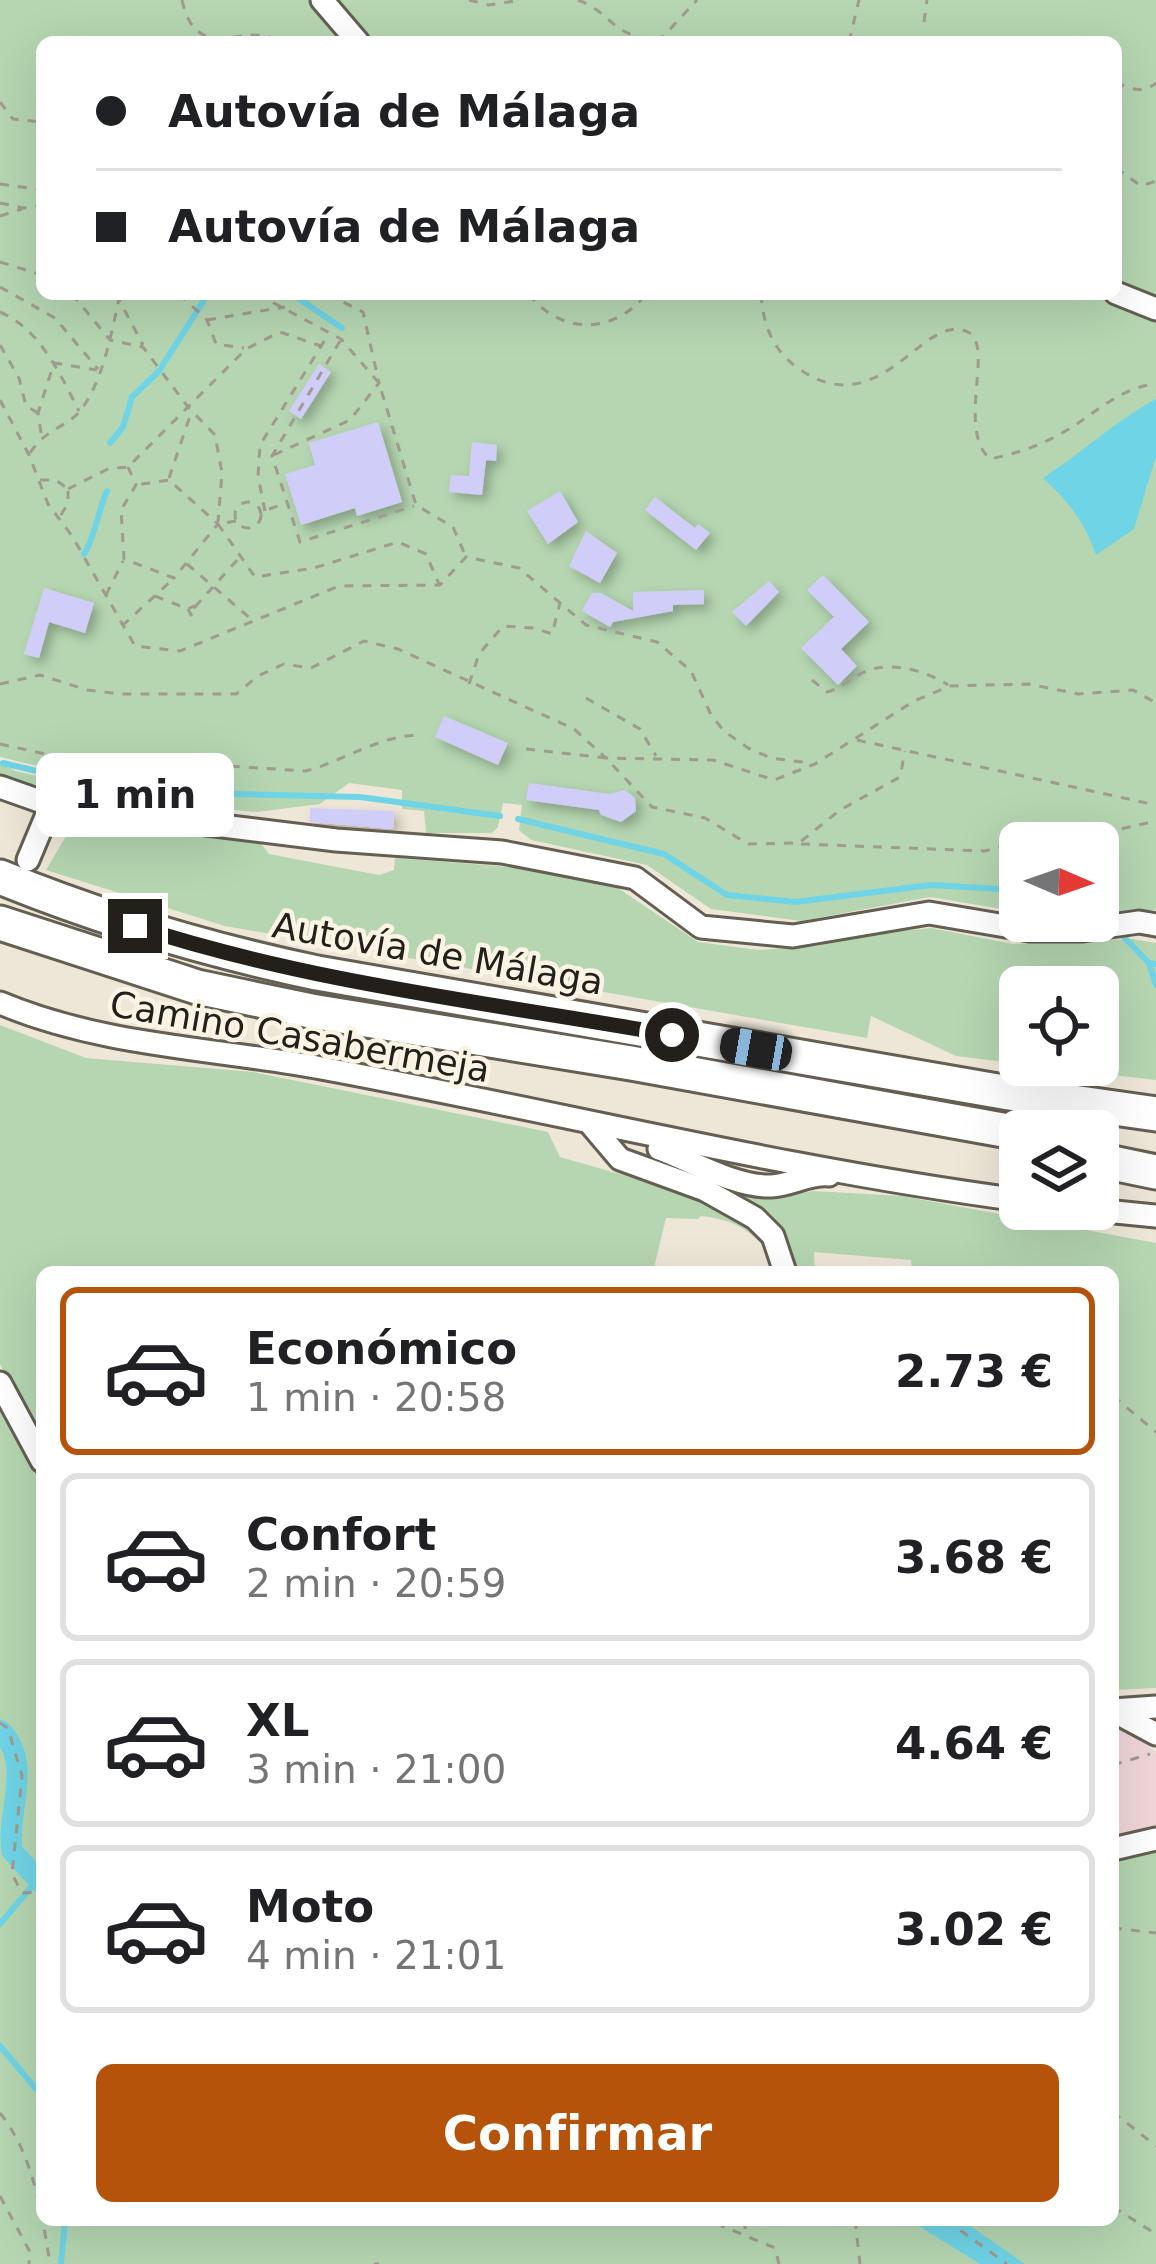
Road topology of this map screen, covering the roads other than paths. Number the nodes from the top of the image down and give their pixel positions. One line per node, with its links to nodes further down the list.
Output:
1 (322, 0): 2 (street)
2 (353, 36)
3 (1122, 296): 4 (street)
4 (1156, 310)
5 (0, 787): 6 (street)
6 (51, 805): 7 (street); 9 (street)
7 (14, 868): 11 (highway, Autovía de Málaga)
8 (0, 922): 13 (highway, Autovía de Málaga)
9 (1148, 924)
10 (0, 1003): 12 (street, Camino Casabermeja)
11 (1156, 1114)
12 (592, 1126): 18 (street, Camino Casabermeja); 21 (street)
13 (999, 1130)
14 (1119, 1146): 15 (highway)
15 (1156, 1150)
16 (1119, 1164): 17 (highway)
17 (1156, 1172)
18 (999, 1196)
19 (1119, 1212): 20 (street)
20 (1156, 1216)
21 (783, 1266)
22 (0, 1383): 23 (street)
23 (36, 1450)
24 (1156, 1706): 25 (street)
25 (1119, 1710)
26 (1119, 1714): 27 (street)
27 (1156, 1734)
28 (1156, 1839): 29 (street)
29 (1119, 1848)

